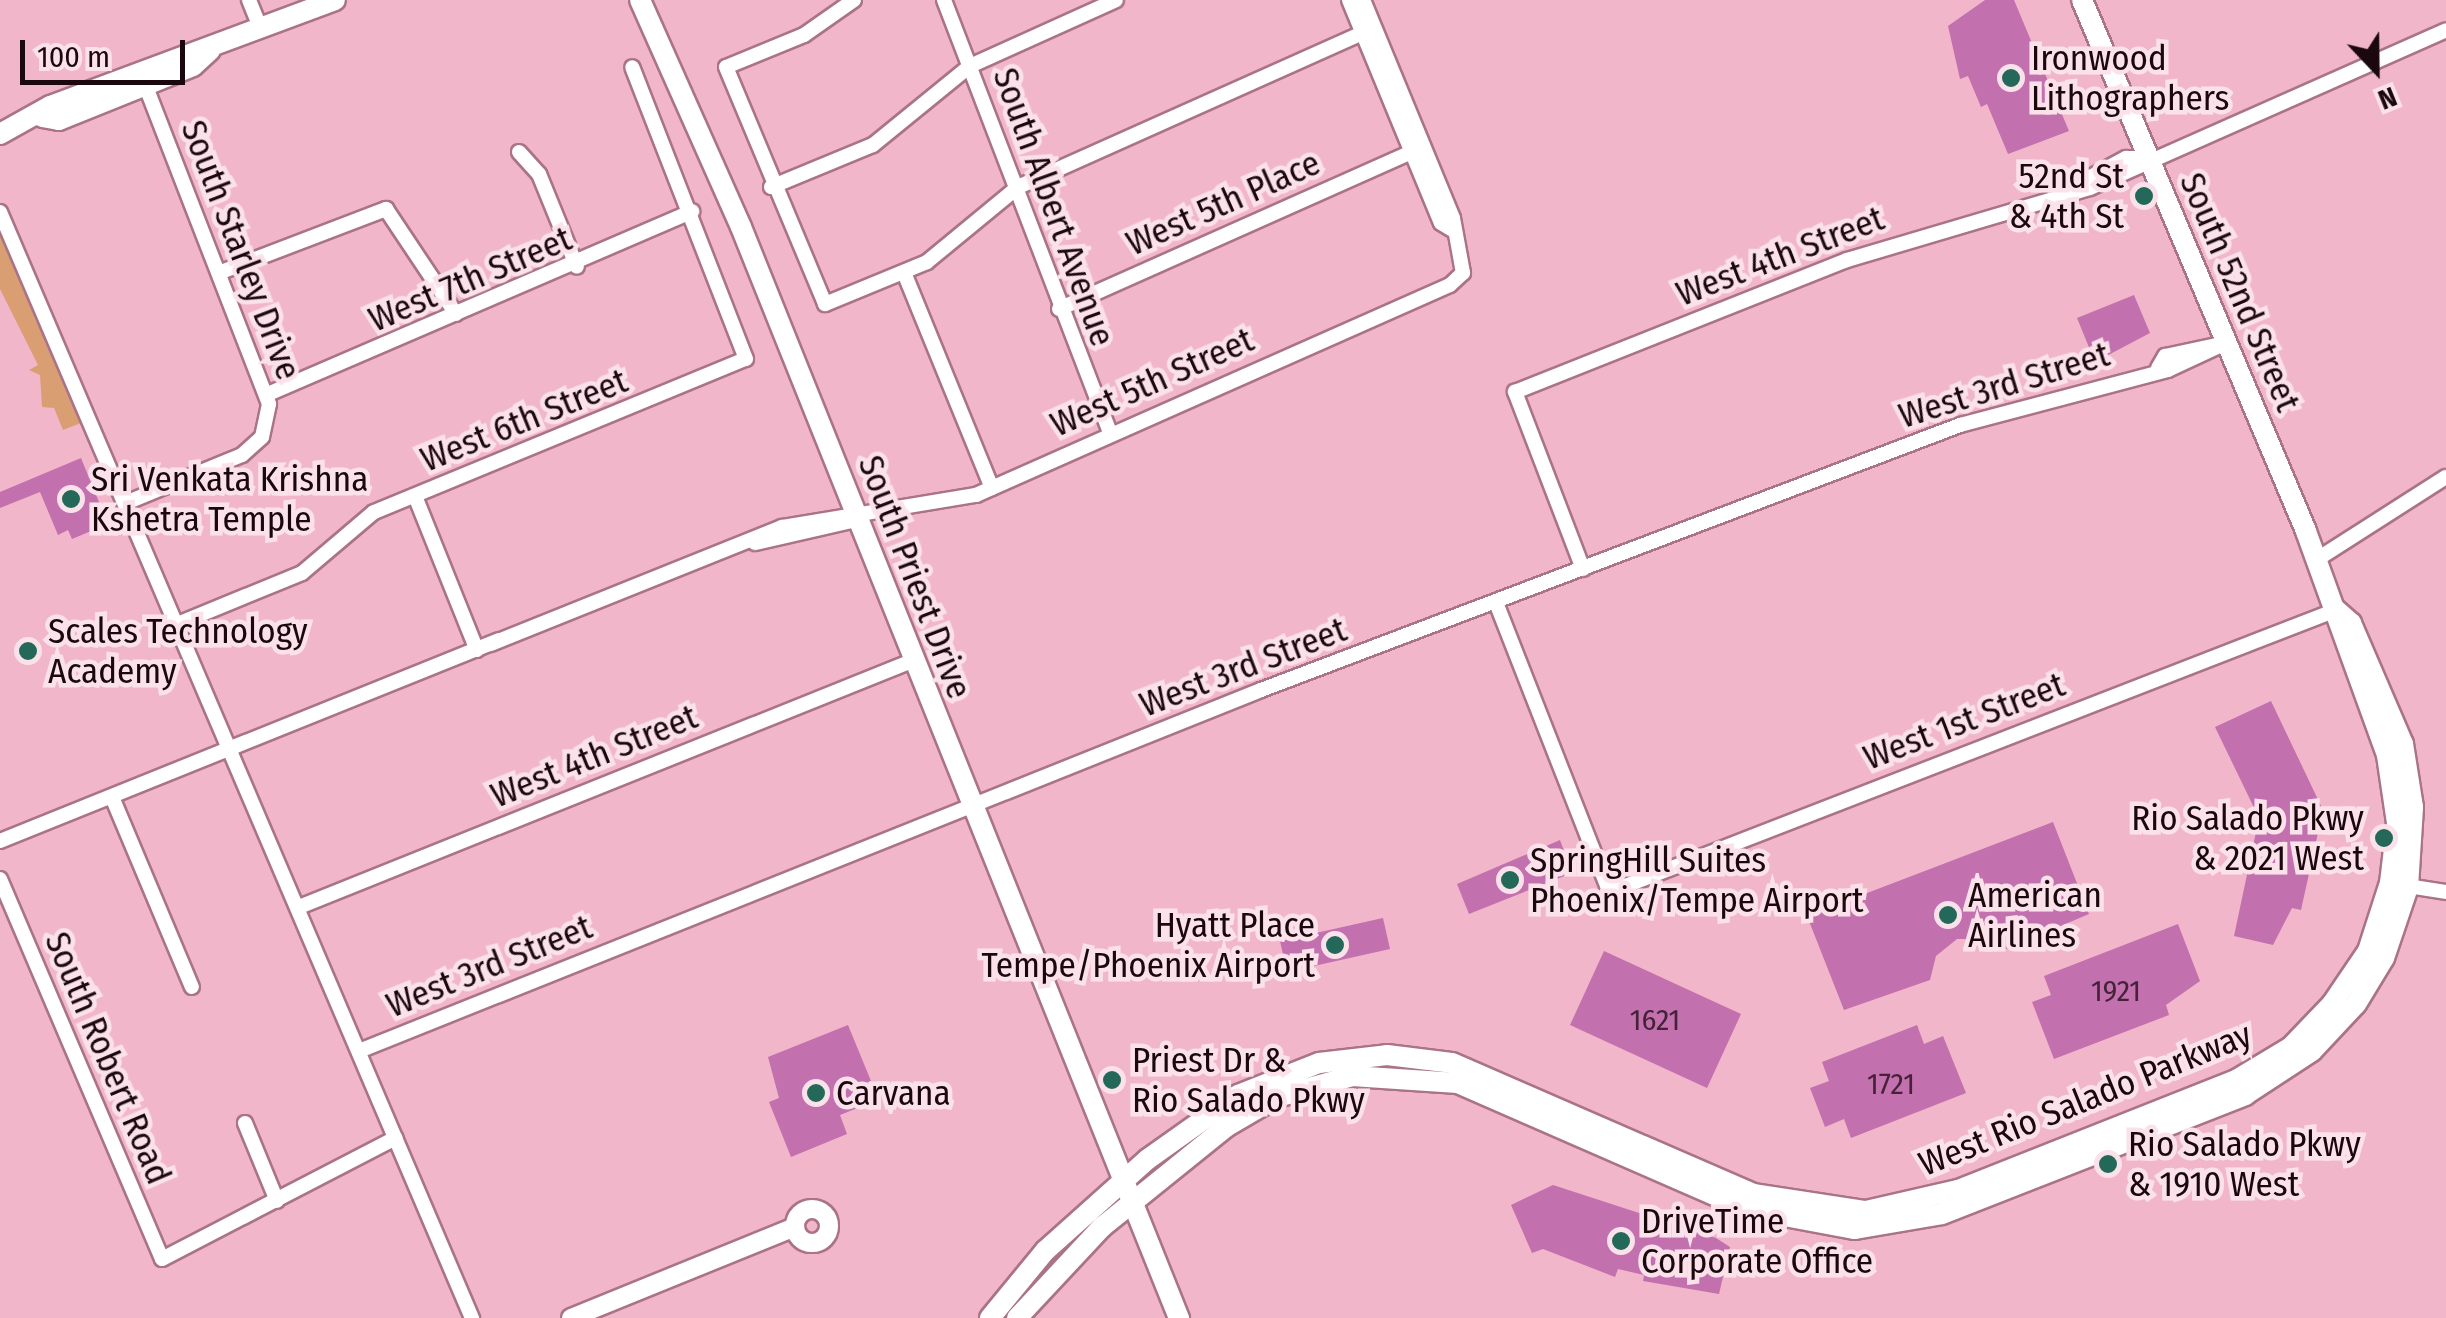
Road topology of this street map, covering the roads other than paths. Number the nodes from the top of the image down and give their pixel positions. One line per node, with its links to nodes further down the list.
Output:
1 (250, 0): 10 (street)
2 (335, 0): 10 (main road)
3 (640, 0): 40 (main road, South Priest Drive)
4 (854, 0): 23 (street)
5 (944, 0): 15 (street, South Albert Avenue)
6 (1116, 0): 15 (street)
7 (1350, 0): 12 (street)
8 (1361, 0): 12 (street); 17 (street)
9 (2082, 0): 22 (main road, South 52nd Street)
10 (262, 29): 13 (main road)
11 (2446, 30): 22 (street, West 4th Street)
12 (1362, 33): 21 (street); 24 (street)
13 (210, 50): 16 (main road); 18 (main road)
14 (632, 66): 25 (street)
15 (970, 66): 23 (street); 24 (street, South Albert Avenue)
16 (145, 86): 18 (main road); 29 (street, South Starley Drive)
17 (1408, 110): 21 (street); 27 (street)
18 (42, 117): 19 (main road)
19 (0, 134)
20 (518, 152): 28 (street)
21 (1412, 152): 27 (street); 31 (street, West 5th Place)
22 (2148, 158): 33 (main road, South 52nd Street); 42 (street, West 4th Street)
23 (772, 187): 30 (street)
24 (1018, 187): 30 (street); 31 (street, South Albert Avenue)
25 (692, 211): 28 (street, West 7th Street); 38 (street, West 6th Street)
26 (0, 212): 39 (street)
27 (1450, 229): 35 (street, West 5th Street)
28 (576, 267): 32 (street, West 7th Street)
29 (221, 272): 32 (street); 34 (street, South Starley Drive)
30 (906, 275): 37 (street)
31 (1059, 309): 35 (street, South Albert Avenue)
32 (456, 314): 34 (street, West 7th Street)
33 (2226, 343): 41 (main road, South 52nd Street); 42 (street, West 3rd Street)
34 (268, 394): 39 (street, South Starley Drive)
35 (1110, 433): 37 (street, West 5th Street)
36 (2446, 477): 41 (street)
37 (992, 488): 40 (street, West 5th Street)
38 (415, 496): 45 (street, West 6th Street); 46 (street)
39 (128, 502): 45 (street)
40 (856, 519): 46 (street, West 5th Street); 47 (main road, South Priest Drive)
41 (2316, 560): 44 (main road, South 52nd Street)
42 (1583, 569): 43 (street, West 3rd Street)
43 (1496, 605): 44 (street, West 1st Street); 50 (street, West 3rd Street)
44 (2336, 610): 53 (main road, West Rio Salado Parkway)
45 (180, 623): 48 (street)
46 (484, 647): 48 (street, West 5th Street)
47 (912, 660): 50 (main road, South Priest Drive); 55 (street, West 4th Street)
48 (232, 748): 49 (street, West 5th Street); 55 (street)
49 (112, 797): 51 (street, West 5th Street); 56 (street)
50 (970, 805): 57 (street, West 3rd Street); 64 (main road, South Priest Drive)
51 (6, 839)
52 (0, 879): 65 (street, South Robert Road)
53 (2399, 885): 54 (street); 67 (main road, West Rio Salado Parkway)
54 (2446, 892)
55 (298, 907): 57 (street)
56 (192, 986)
57 (359, 1051): 61 (street)
58 (1452, 1063): 59 (main road); 63 (main road, West Rio Salado Parkway); 64 (main road, West Rio Salado Parkway)
59 (1352, 1076): 62 (main road, West Rio Salado Parkway); 66 (main road, West Rio Salado Parkway)
60 (245, 1123): 65 (street)
61 (395, 1138): 65 (street); 69 (street)
62 (1654, 1168): 63 (main road); 67 (main road, West Rio Salado Parkway)
63 (1720, 1180): 67 (main road, West Rio Salado Parkway)
64 (1121, 1182): 66 (main road, South Priest Drive); 71 (main road, West Rio Salado Parkway)
65 (277, 1202)
66 (1130, 1204): 72 (main road, West Rio Salado Parkway); 73 (main road, South Priest Drive)
67 (1790, 1214)
68 (794, 1228): 70 (street)
69 (472, 1318)
70 (571, 1318)
71 (990, 1318)
72 (1018, 1318)
73 (1179, 1318)

